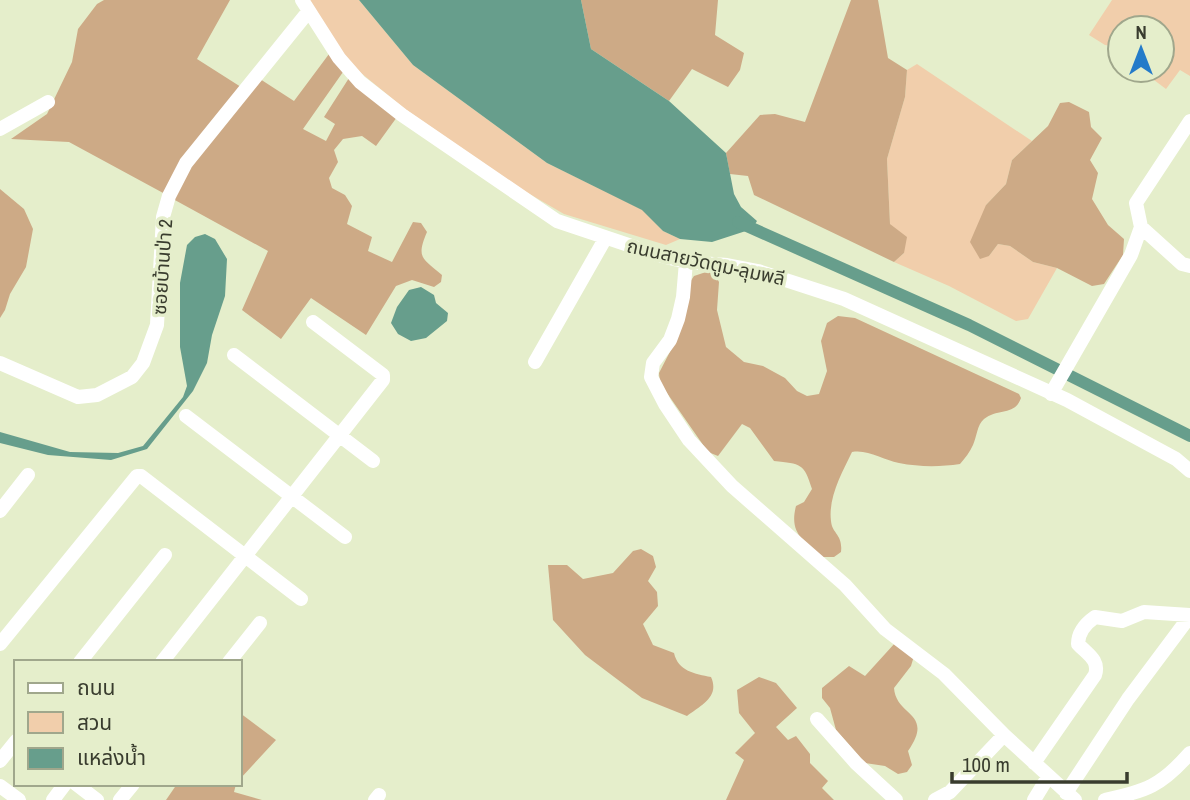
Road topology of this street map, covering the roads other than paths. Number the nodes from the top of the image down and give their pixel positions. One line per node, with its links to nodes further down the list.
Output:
1 (305, 6): 6 (street, ถนนสายวัดตูม-ลุมพลี); 12 (street, ซอยบ้านป่า 2)
2 (48, 102): 4 (street)
3 (1190, 121): 5 (street)
4 (0, 129)
5 (1141, 227): 8 (street); 13 (street)
6 (605, 239): 7 (street, ถนนสายวัดตูม-ลุมพลี); 11 (street)
7 (685, 262): 13 (street, ถนนสายวัดตูม-ลุมพลี); 32 (street)
8 (1190, 266)
9 (313, 322): 15 (street)
10 (234, 355): 15 (street)
11 (535, 362)
12 (0, 363)
13 (1053, 390): 17 (street, ถนนสายวัดตูม-ลุมพลี)
14 (186, 416): 19 (street)
15 (340, 435): 16 (street); 19 (street)
16 (373, 461)
17 (1190, 471)
18 (29, 475): 20 (street)
19 (292, 496): 21 (street); 23 (street)
20 (0, 511)
21 (345, 537)
22 (165, 555): 28 (street)
23 (245, 556): 24 (street); 27 (street); 29 (street)
24 (301, 599)
25 (1190, 615): 36 (street); 41 (street)
26 (260, 623): 30 (street)
27 (0, 644)
28 (82, 660)
29 (164, 660)
30 (231, 660)
31 (817, 719): 45 (street)
32 (1004, 735): 36 (street); 46 (street)
33 (14, 744): 35 (street)
34 (1190, 752): 48 (street)
35 (0, 761)
36 (1034, 763): 37 (street)
37 (1048, 777): 41 (street); 47 (street)
38 (0, 786): 42 (street)
39 (79, 786): 43 (street)
40 (131, 786): 44 (street)
41 (1070, 797)
42 (19, 800)
43 (97, 800)
44 (120, 800)
45 (896, 800)
46 (935, 800)
47 (1034, 800)
48 (1105, 800)

